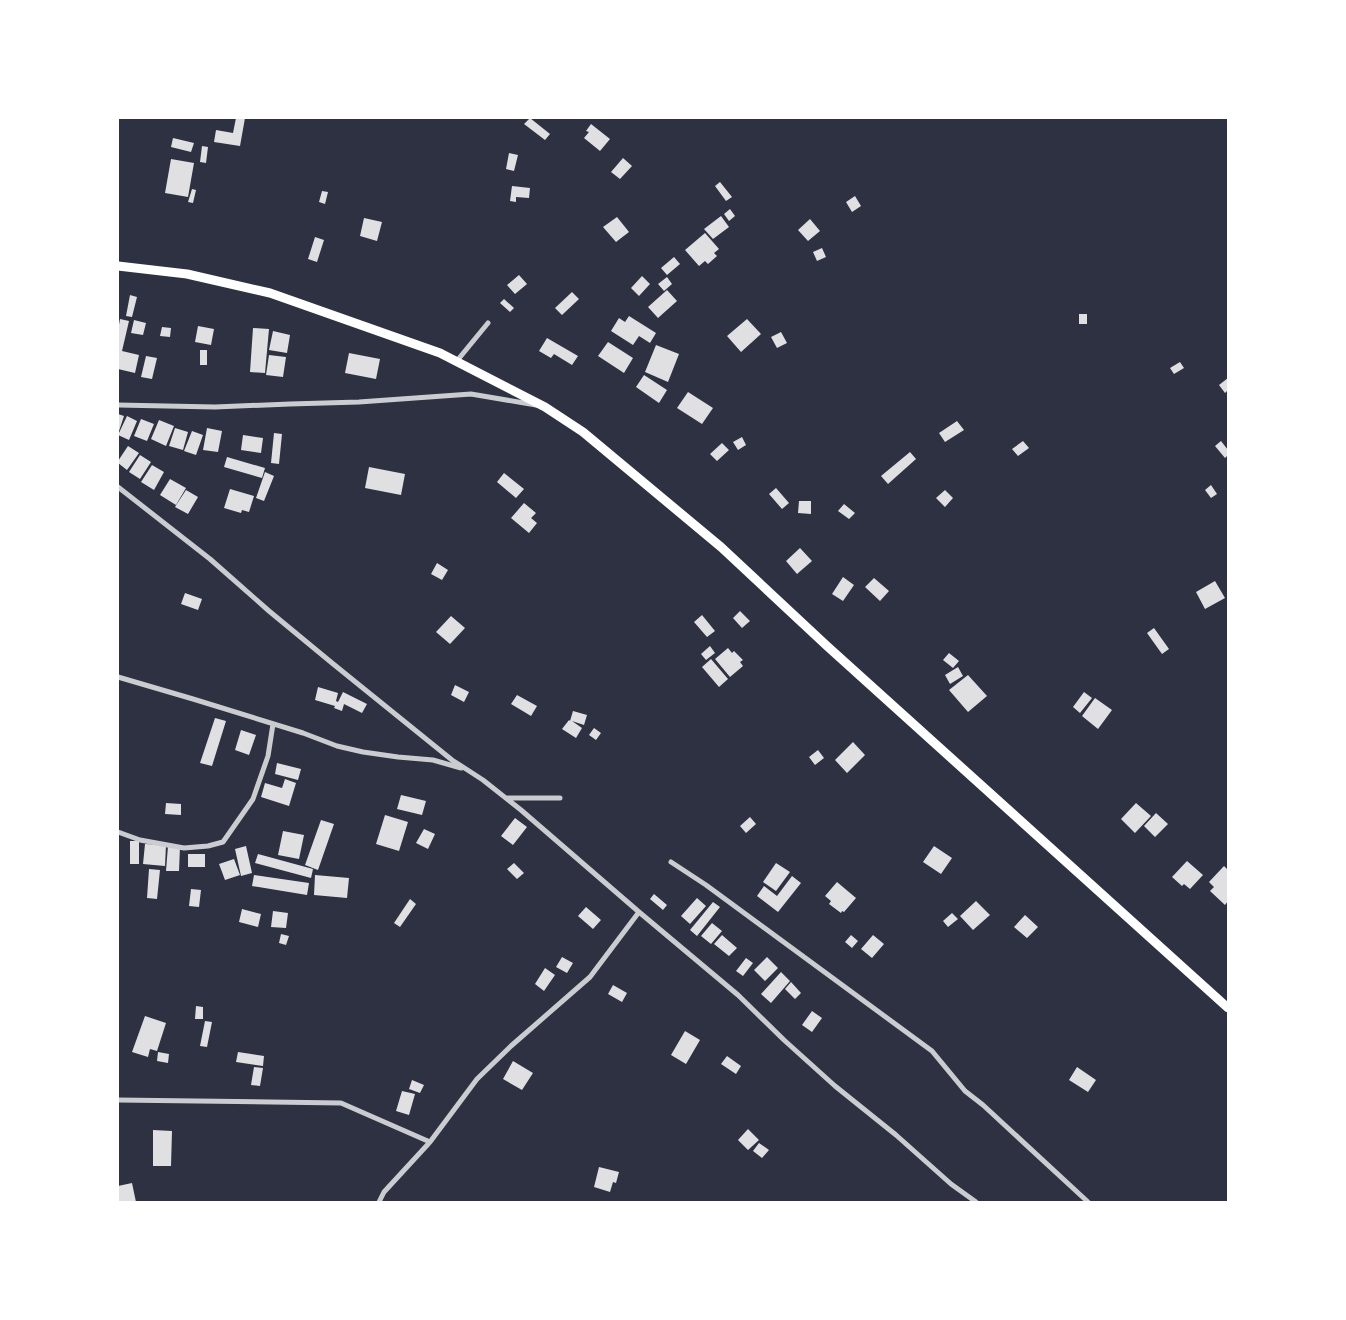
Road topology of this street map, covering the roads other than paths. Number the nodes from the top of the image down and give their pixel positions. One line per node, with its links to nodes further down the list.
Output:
1 (118, 266): 3 (main road)
2 (488, 323): 3 (street)
3 (456, 362): 5 (main road)
4 (118, 405): 5 (street)
5 (545, 407): 15 (main road)
6 (118, 487): 9 (street)
7 (118, 677): 8 (street)
8 (273, 724): 9 (street); 12 (street)
9 (464, 769): 10 (street)
10 (507, 798): 11 (street); 14 (street)
11 (560, 798)
12 (118, 832)
13 (671, 862): 20 (street)
14 (639, 912): 17 (street); 19 (street)
15 (1228, 1008)
16 (118, 1100): 17 (street)
17 (430, 1142): 18 (street)
18 (379, 1202)
19 (976, 1202)
20 (1088, 1202)

